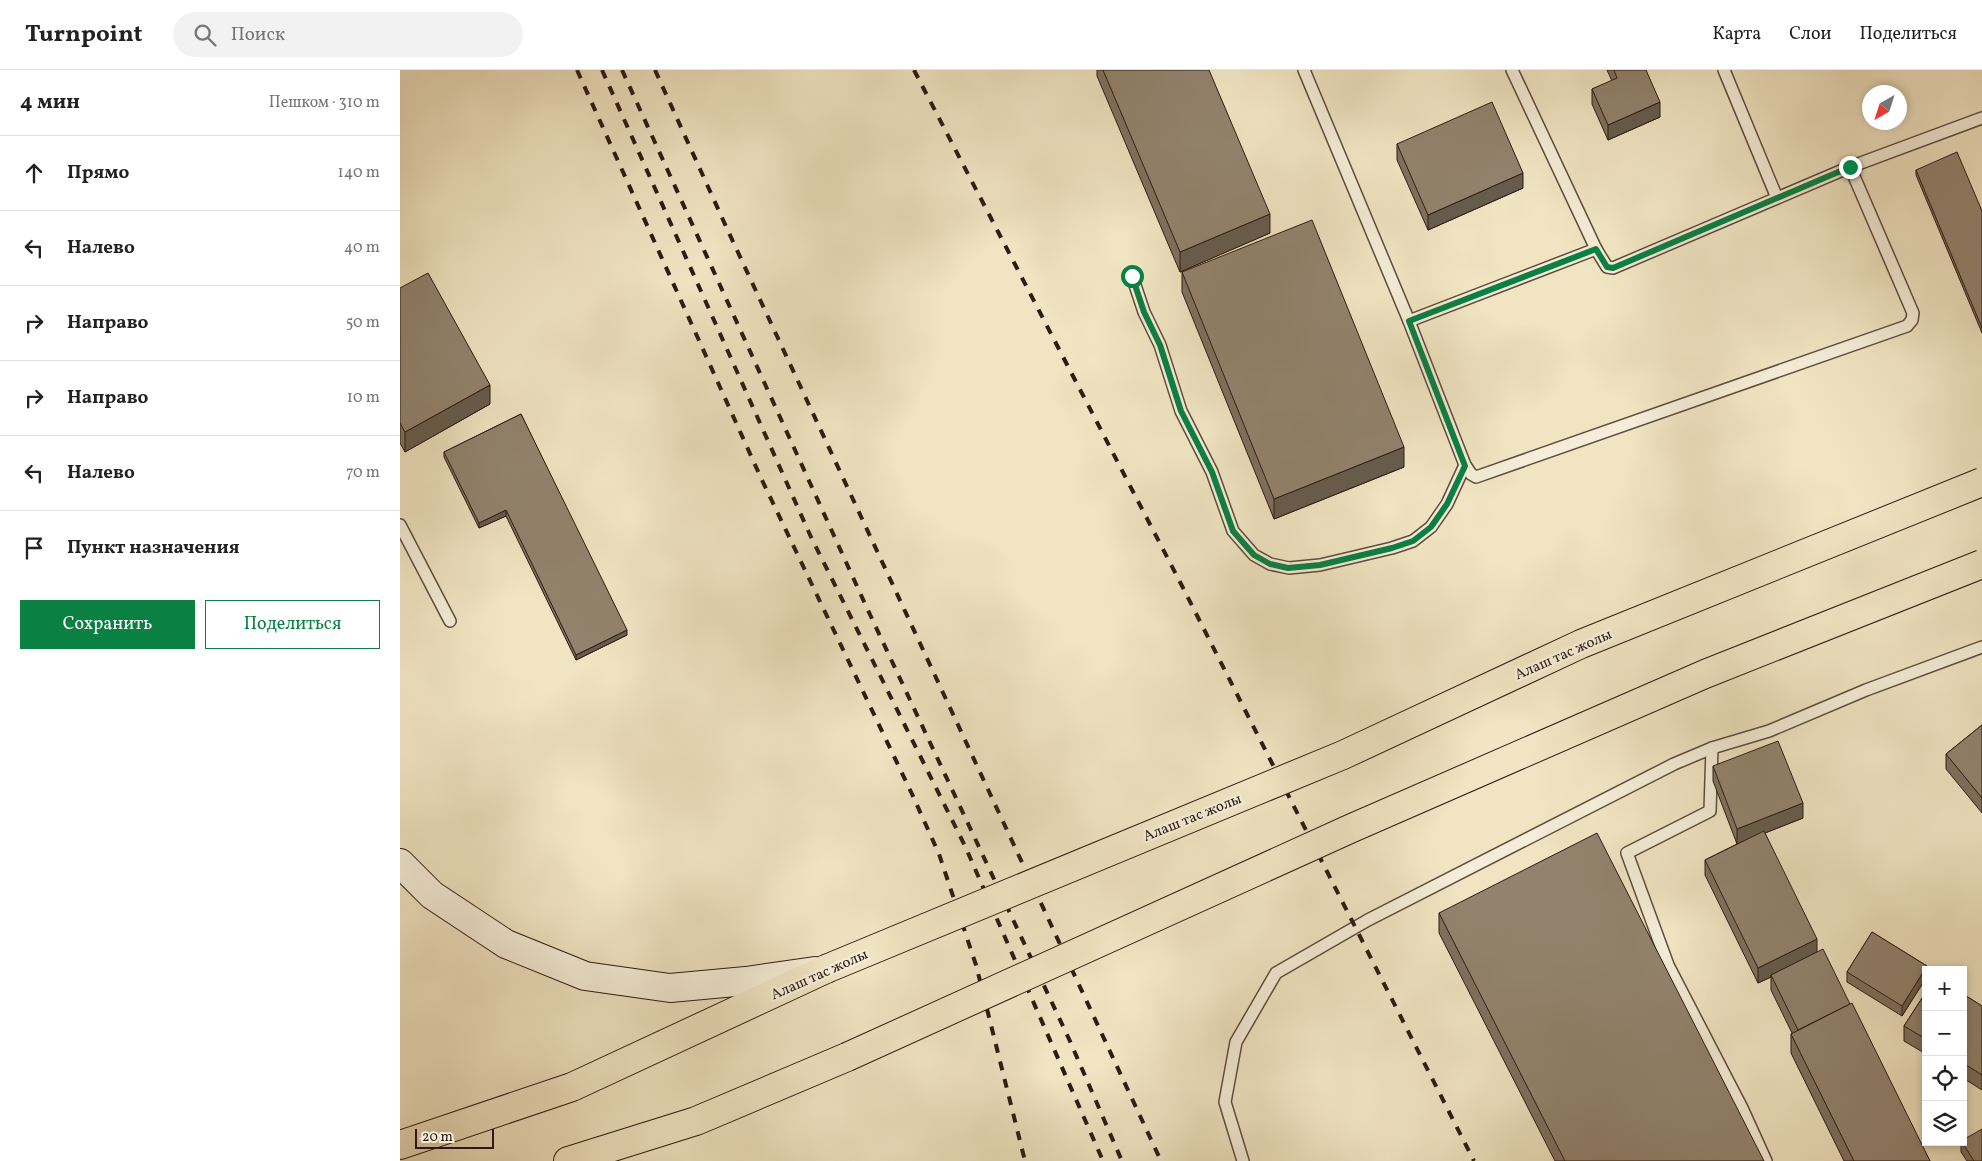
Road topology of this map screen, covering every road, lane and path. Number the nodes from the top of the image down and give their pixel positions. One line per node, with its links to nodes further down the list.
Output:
1 (1304, 70): 9 (lane)
2 (1512, 70): 7 (lane)
3 (1724, 70): 6 (lane)
4 (1982, 118): 5 (lane)
5 (1850, 167): 6 (lane); 10 (lane)
6 (1776, 198): 7 (lane)
7 (1596, 249): 9 (lane)
8 (1132, 276): 10 (lane)
9 (1409, 321): 10 (lane)
10 (1465, 466)
11 (1982, 482): 18 (main road, Алаш тас жолы, bridge)
12 (400, 524): 14 (lane)
13 (1982, 564): 20 (main road, bridge)
14 (450, 621)
15 (1982, 647): 16 (lane)
16 (1712, 748): 21 (lane); 22 (lane)
17 (400, 863): 18 (main road)
18 (826, 969): 19 (main road, Алаш тас жолы)
19 (400, 1144)
20 (568, 1161)
21 (1242, 1161)
22 (1766, 1161)

